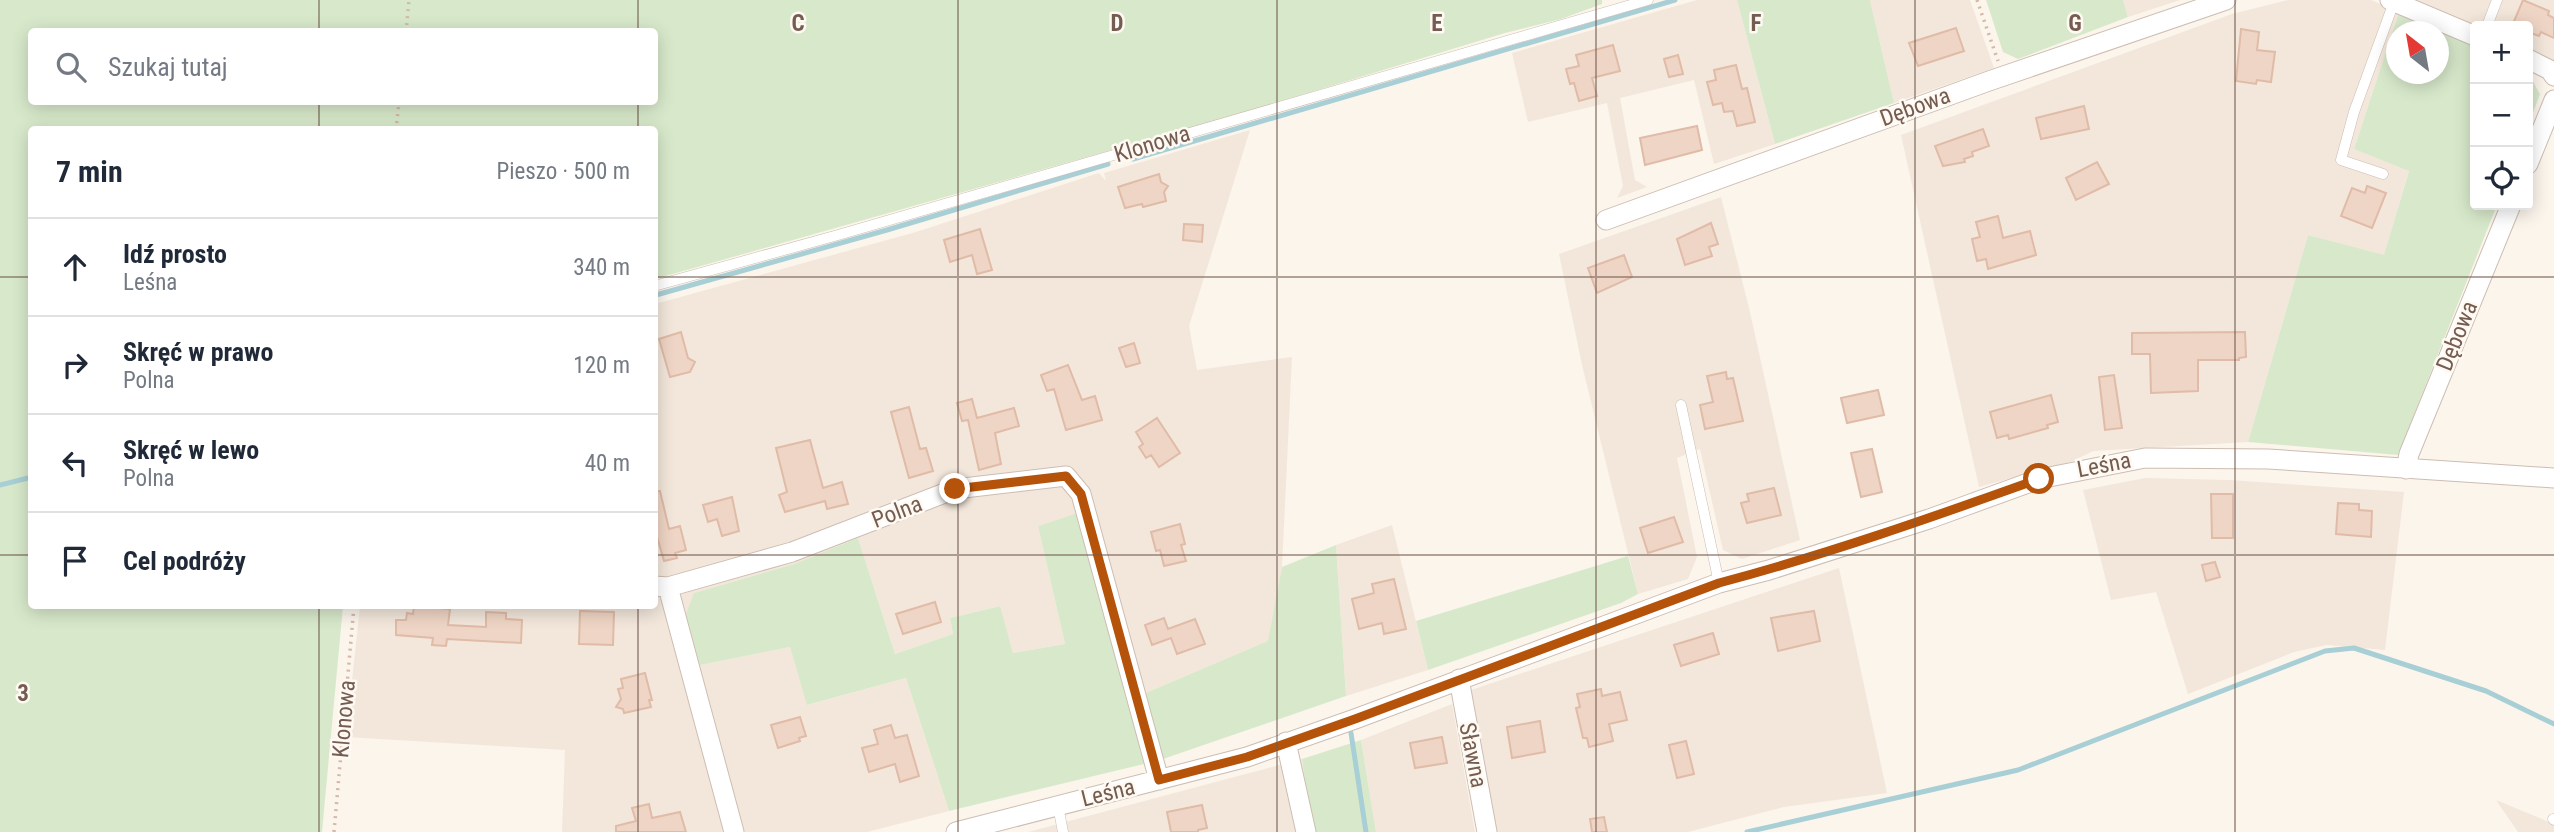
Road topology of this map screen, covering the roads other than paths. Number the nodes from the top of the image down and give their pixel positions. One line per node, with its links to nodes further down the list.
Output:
1 (1648, 0): 14 (lane, Klonowa)
2 (2227, 0): 13 (street, Dębowa)
3 (2497, 0): 5 (lane)
4 (2392, 1): 6 (street); 11 (lane)
5 (2489, 21)
6 (2470, 34)
7 (2533, 62): 8 (street)
8 (2554, 76)
9 (2554, 100): 10 (street)
10 (2533, 152)
11 (2383, 174)
12 (2509, 210): 16 (street, Dębowa)
13 (1606, 220)
14 (658, 285)
15 (1681, 405): 18 (lane)
16 (2406, 469): 17 (street, Leśna); 18 (street, Leśna)
17 (2554, 478)
18 (1719, 583): 20 (street, Leśna)
19 (661, 587): 22 (street, Polna); 24 (street, Polna)
20 (1459, 679): 21 (street, Leśna); 28 (street, Sławna)
21 (1286, 742): 22 (street, Leśna); 27 (street)
22 (1159, 780): 23 (street, Leśna)
23 (1058, 806): 25 (street, Leśna); 26 (lane)
24 (734, 832)
25 (956, 832)
26 (1063, 832)
27 (1306, 832)
28 (1487, 832)

